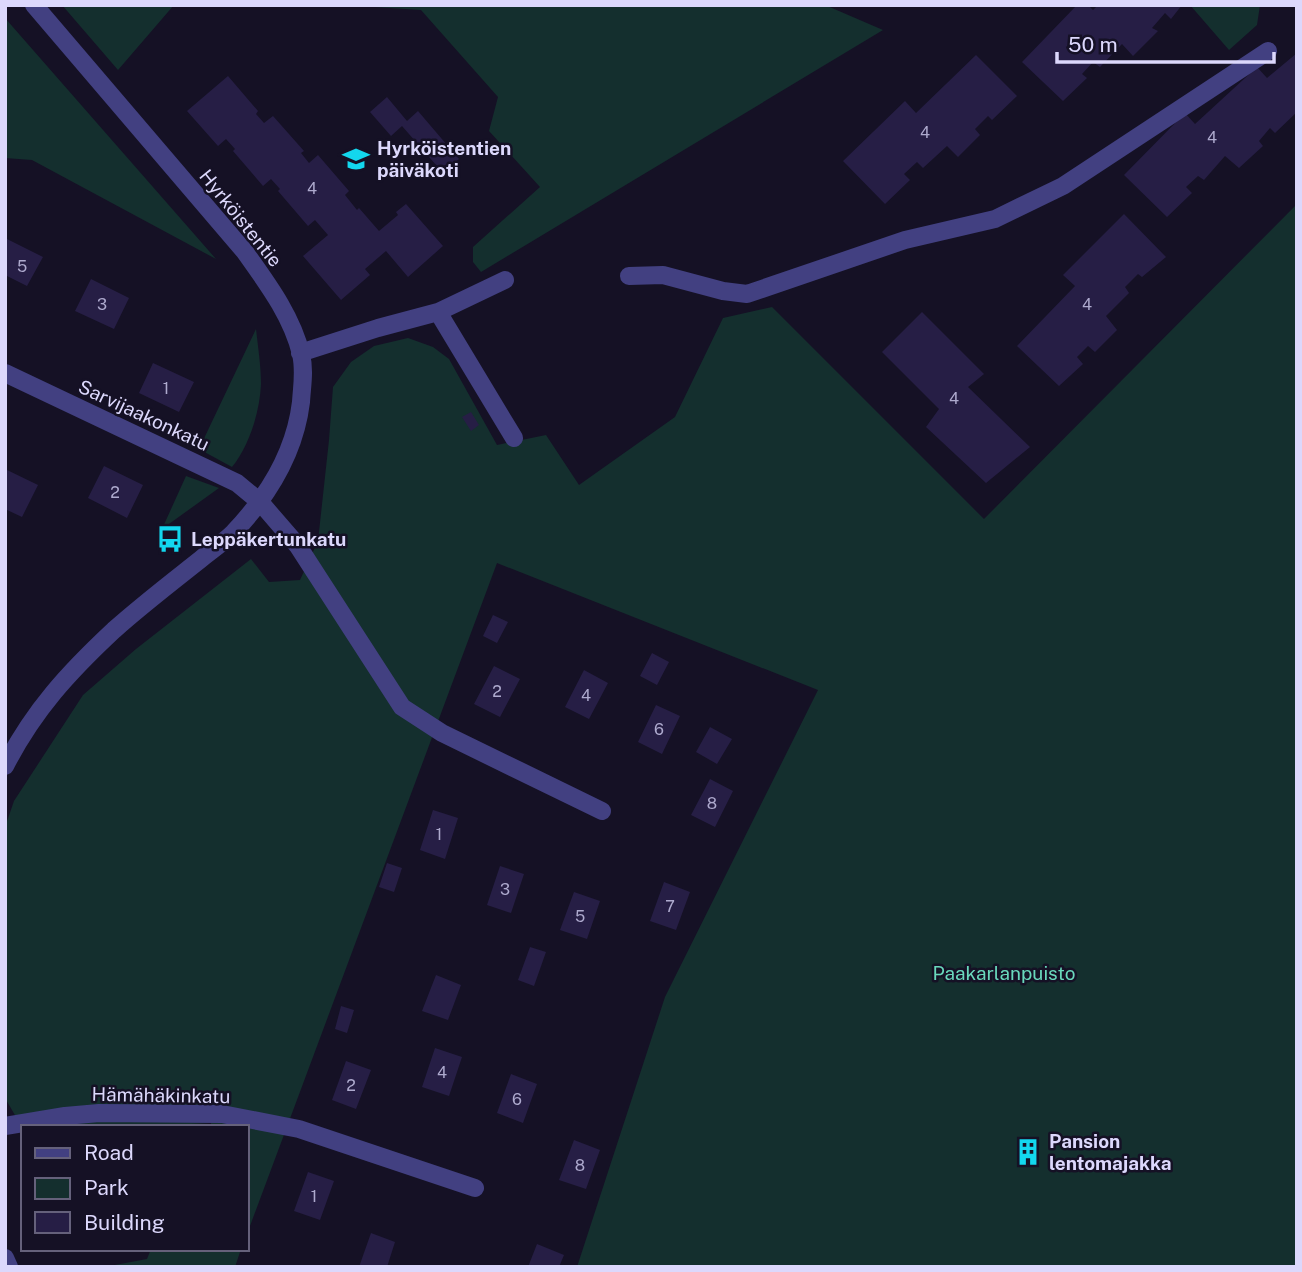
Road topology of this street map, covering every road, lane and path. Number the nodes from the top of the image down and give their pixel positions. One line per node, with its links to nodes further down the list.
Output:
1 (34, 5): 6 (street, Hyrköistentie)
2 (1268, 51): 3 (street)
3 (629, 276)
4 (505, 280): 5 (street)
5 (438, 312): 6 (street); 8 (street)
6 (300, 353): 9 (street, Hyrköistentie)
7 (5, 373): 9 (street, Sarvijaakonkatu)
8 (514, 438)
9 (260, 502): 10 (street, Hyrköistentie); 11 (street)
10 (5, 766)
11 (602, 811)
12 (5, 1126): 13 (street, Hämähäkinkatu)
13 (475, 1188)
14 (5, 1258): 15 (street)
15 (9, 1267)

